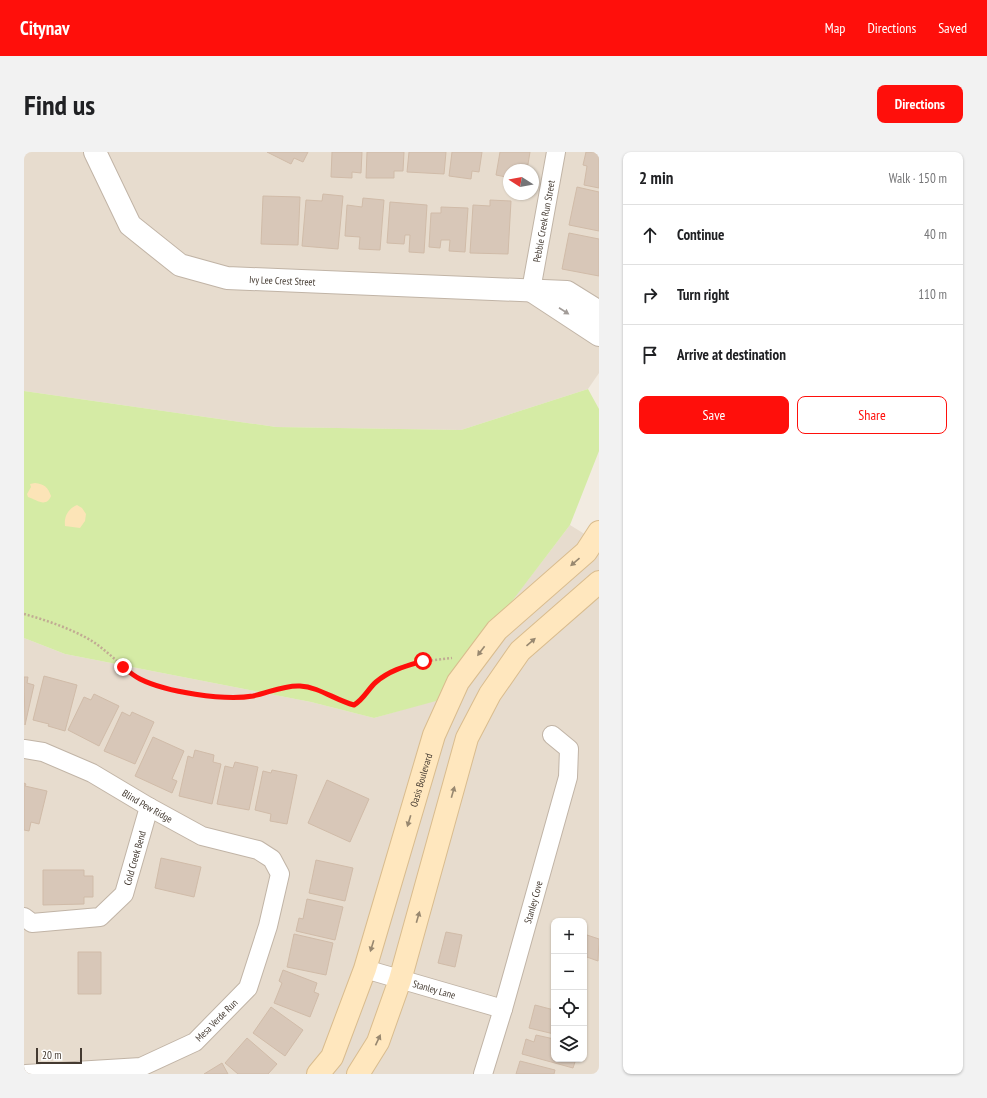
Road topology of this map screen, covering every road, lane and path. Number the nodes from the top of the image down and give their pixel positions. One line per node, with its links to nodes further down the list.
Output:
1 (95, 152): 3 (street, Ivy Lee Crest Street)
2 (556, 152): 3 (street, Pebble Creek Run Street)
3 (531, 290): 4 (street, Ivy Lee Crest Street); 5 (street, one-way to 5)
4 (599, 312)
5 (599, 335)
6 (599, 532): 15 (main road, Oasis Boulevard, one-way to 15)
7 (599, 582): 16 (main road, one-way to 7)
8 (24, 614): 9 (path)
9 (457, 657)
10 (552, 735): 17 (street, Stanley Cove)
11 (24, 749): 12 (street, Blind Pew Ridge)
12 (149, 807): 13 (street, Blind Pew Ridge); 14 (street, Cold Creek Bend)
13 (272, 859): 18 (street, Mesa Verde Run)
14 (24, 917)
15 (365, 969): 16 (street, Stanley Lane); 19 (main road, Oasis Boulevard)
16 (400, 980): 17 (street, Stanley Lane); 20 (main road, one-way to 16)
17 (503, 1009): 21 (street, Stanley Cove)
18 (26, 1074)
19 (318, 1074)
20 (358, 1074)
21 (483, 1074)

